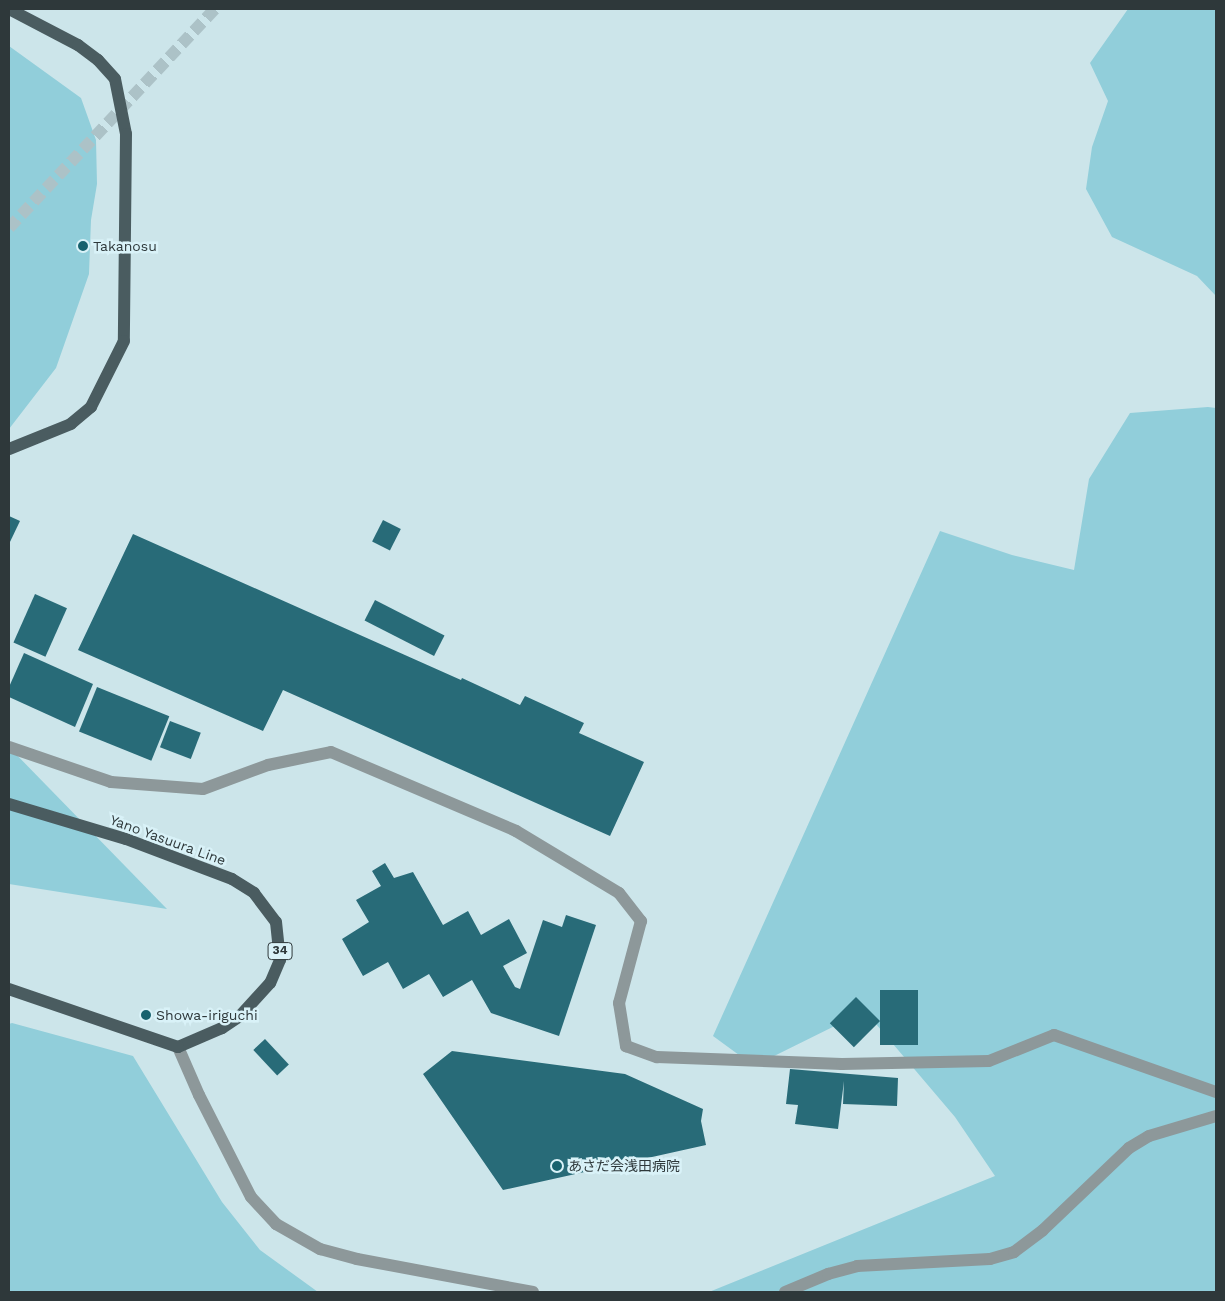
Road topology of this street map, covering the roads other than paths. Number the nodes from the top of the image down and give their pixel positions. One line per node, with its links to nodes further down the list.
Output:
1 (9, 9): 2 (main road)
2 (9, 449)
3 (9, 747): 7 (street)
4 (9, 804): 6 (main road, Yano Yasuura Line / 34)
5 (9, 989): 6 (main road)
6 (178, 1047): 9 (street)
7 (1216, 1092)
8 (1216, 1116): 10 (street)
9 (533, 1292)
10 (785, 1292)

